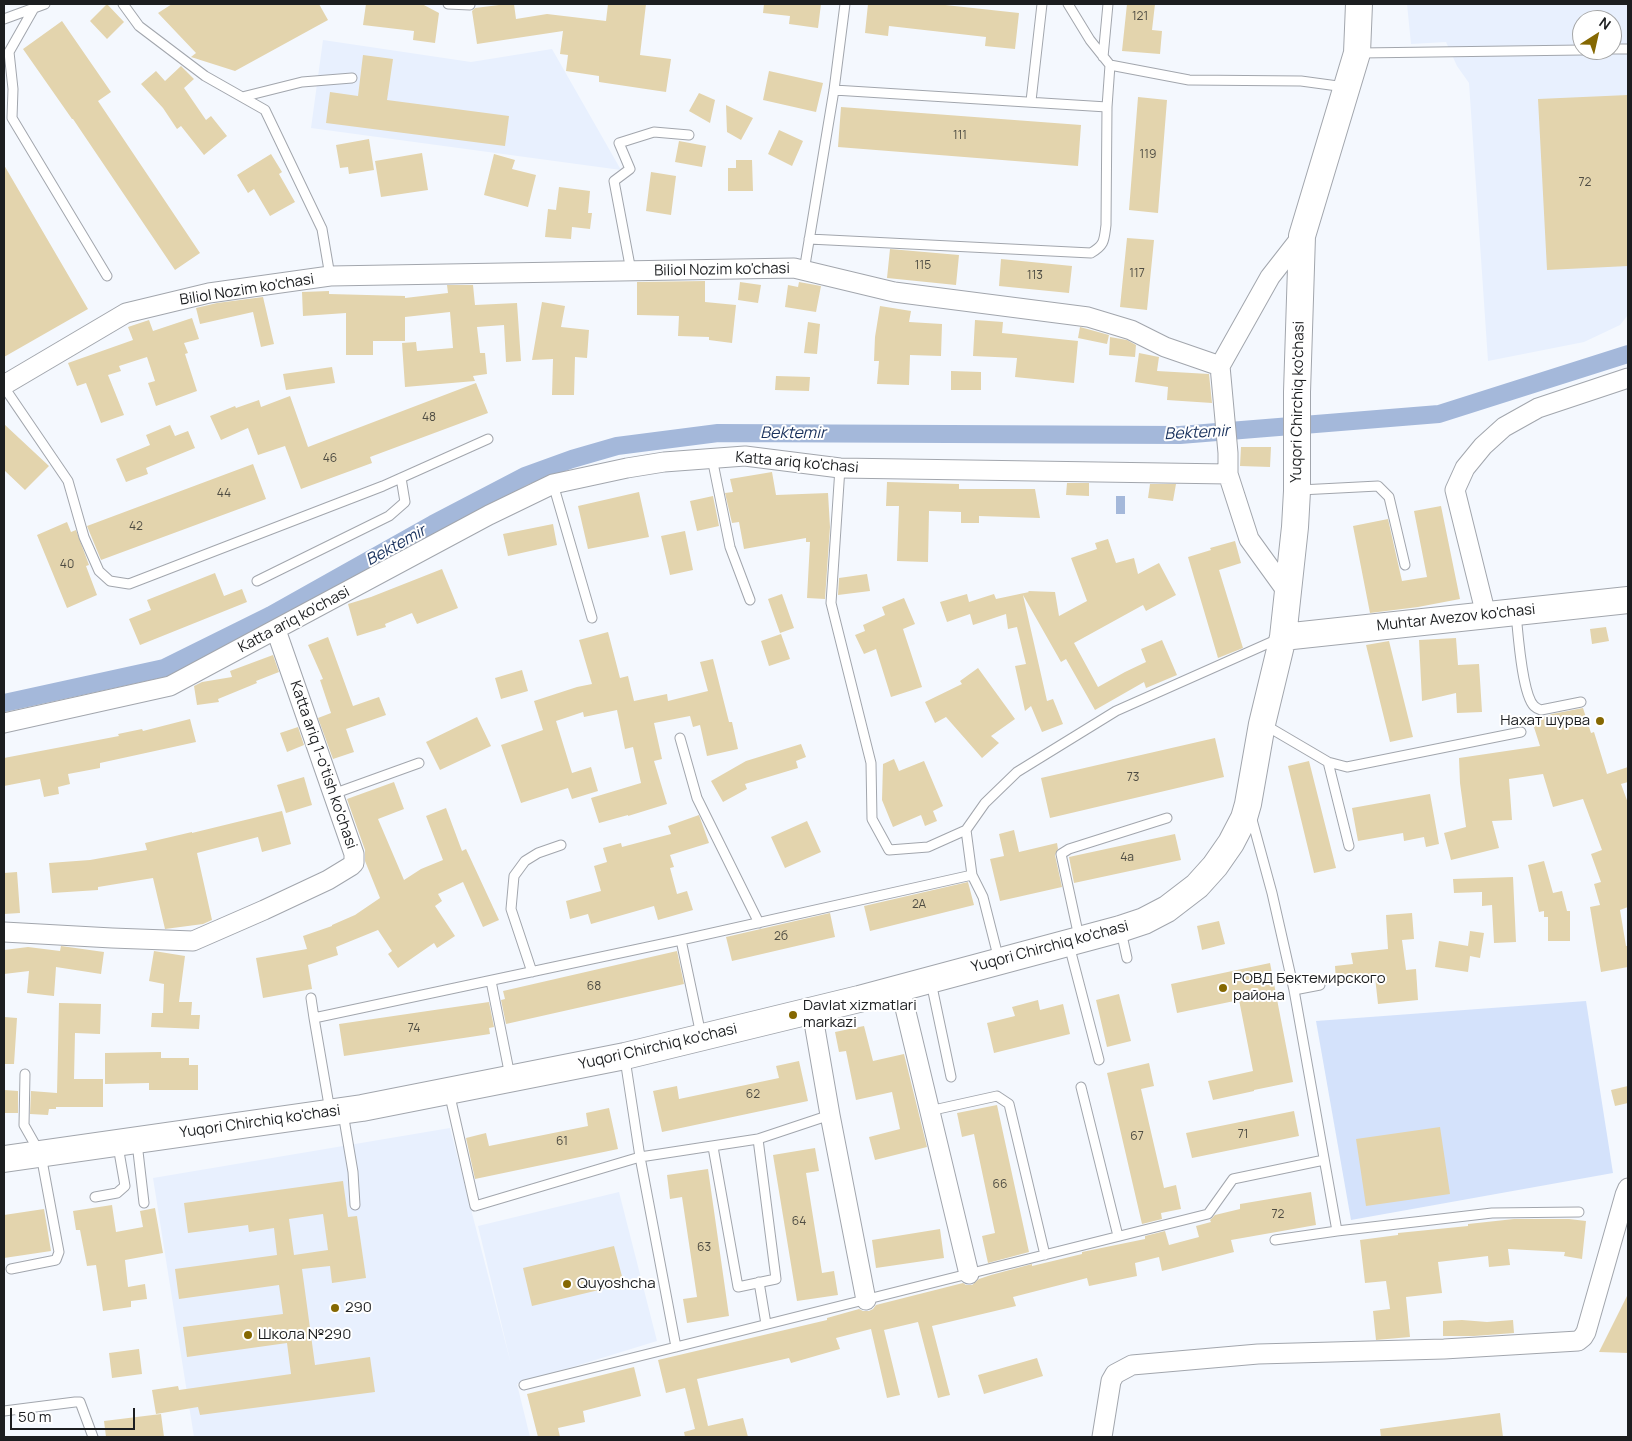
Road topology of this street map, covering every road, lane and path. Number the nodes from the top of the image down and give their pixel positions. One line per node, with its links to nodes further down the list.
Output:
1 (45, 4): 10 (lane)
2 (125, 4): 19 (lane, Biliol Nozim ko'chasi)
3 (448, 4): 9 (lane)
4 (845, 4): 18 (lane)
5 (1042, 4): 20 (lane)
6 (1068, 4): 14 (lane)
7 (1108, 4): 14 (lane)
8 (1359, 4): 13 (street, Yuqori Chirchiq ko'chasi)
9 (470, 5)
10 (34, 8): 11 (lane); 27 (lane)
11 (4, 20)
12 (1572, 50): 13 (lane)
13 (1357, 53): 17 (street, Yuqori Chirchiq ko'chasi)
14 (1103, 57): 15 (lane)
15 (1110, 65): 17 (lane); 21 (lane)
16 (352, 78): 19 (lane)
17 (1347, 87): 23 (street, Yuqori Chirchiq ko'chasi)
18 (834, 90): 20 (lane); 24 (lane)
19 (242, 98): 28 (lane, Biliol Nozim ko'chasi)
20 (1031, 102): 21 (lane)
21 (1107, 107): 24 (lane)
22 (689, 135): 25 (lane)
23 (1302, 236): 29 (street); 38 (street, Yuqori Chirchiq ko'chasi)
24 (809, 239): 26 (lane)
25 (631, 271): 26 (street, Biliol Nozim ko'chasi); 28 (street, Biliol Nozim ko'chasi)
26 (804, 271): 29 (street, Biliol Nozim ko'chasi)
27 (107, 276)
28 (330, 276): 31 (street, Biliol Nozim ko'chasi)
29 (1220, 366): 35 (street)
30 (1628, 378): 45 (street)
31 (4, 386): 36 (lane)
32 (488, 439): 36 (lane)
33 (712, 458): 34 (street, Katta ariq ko'chasi); 37 (street, Katta ariq ko'chasi); 42 (lane)
34 (840, 468): 35 (street, Katta ariq ko'chasi); 59 (lane)
35 (1228, 474): 41 (street)
36 (401, 478): 40 (lane)
37 (553, 484): 46 (lane); 47 (street, Katta ariq ko'chasi)
38 (1297, 490): 39 (lane); 41 (street, Yuqori Chirchiq ko'chasi)
39 (1405, 565)
40 (257, 581)
41 (1288, 593): 48 (street, Yuqori Chirchiq ko'chasi)
42 (750, 600)
43 (1628, 600): 44 (street, Muhtar Avezov ko'chasi)
44 (1515, 611): 45 (street, Muhtar Avezov ko'chasi); 49 (lane)
45 (1486, 615): 48 (street, Muhtar Avezov ko'chasi)
46 (592, 618)
47 (276, 630): 50 (street, Katta ariq ko'chasi); 56 (street, Katta ariq 1-o'tish ko'chasi)
48 (1283, 637): 51 (street, Yuqori Chirchiq ko'chasi); 59 (lane)
49 (1581, 702)
50 (4, 723)
51 (1262, 724): 54 (lane); 57 (street, Yuqori Chirchiq ko'chasi)
52 (1521, 732): 54 (lane)
53 (680, 738): 63 (lane)
54 (1328, 762): 61 (lane)
55 (419, 763): 56 (lane)
56 (334, 794): 65 (street, Katta ariq 1-o'tish ko'chasi)
57 (1248, 804): 64 (street, Yuqori Chirchiq ko'chasi); 75 (lane, Yuqori Chirchiq ko'chasi)
58 (1167, 818): 67 (lane)
59 (966, 830): 62 (lane)
60 (561, 845): 70 (lane)
61 (1349, 846)
62 (972, 875): 63 (lane); 69 (lane)
63 (759, 923): 66 (lane)
64 (1120, 928): 67 (street, Yuqori Chirchiq ko'chasi); 68 (lane)
65 (4, 932)
66 (681, 940): 70 (lane); 79 (lane)
67 (1074, 941): 69 (street, Yuqori Chirchiq ko'chasi); 81 (lane)
68 (1127, 958)
69 (1000, 961): 71 (street, Yuqori Chirchiq ko'chasi)
70 (532, 972): 72 (lane)
71 (931, 979): 74 (street, Yuqori Chirchiq ko'chasi); 83 (lane)
72 (491, 981): 78 (lane); 84 (lane)
73 (1320, 985): 75 (lane)
74 (900, 987): 77 (street, Yuqori Chirchiq ko'chasi); 88 (street)
75 (1294, 990): 96 (lane, Yuqori Chirchiq ko'chasi)
76 (311, 998): 78 (lane)
77 (812, 1010): 79 (street, Yuqori Chirchiq ko'chasi); 89 (street)
78 (314, 1018): 87 (lane)
79 (702, 1037): 80 (street, Yuqori Chirchiq ko'chasi)
80 (625, 1056): 84 (street, Yuqori Chirchiq ko'chasi); 94 (lane)
81 (1099, 1060)
82 (25, 1074): 93 (lane)
83 (950, 1077)
84 (510, 1079): 86 (street, Yuqori Chirchiq ko'chasi)
85 (1081, 1087): 103 (lane)
86 (448, 1091): 87 (street, Yuqori Chirchiq ko'chasi); 94 (lane)
87 (336, 1111): 91 (street, Yuqori Chirchiq ko'chasi); 100 (lane)
88 (929, 1111): 105 (lane); 107 (street)
89 (830, 1115): 90 (lane); 109 (street)
90 (758, 1138): 92 (lane); 108 (lane)
91 (127, 1142): 93 (street, Yuqori Chirchiq ko'chasi); 98 (lane); 99 (lane)
92 (713, 1147): 94 (lane); 108 (lane)
93 (40, 1155): 95 (street, Yuqori Chirchiq ko'chasi); 106 (lane)
94 (640, 1157): 111 (lane)
95 (4, 1160)
96 (1324, 1160): 102 (lane, Yuqori Chirchiq ko'chasi); 103 (lane)
97 (1628, 1188): 115 (street)
98 (95, 1197)
99 (144, 1203)
100 (355, 1205)
101 (1579, 1212): 102 (lane)
102 (1337, 1231): 104 (lane)
103 (1118, 1236): 105 (lane)
104 (1275, 1240)
105 (1045, 1255): 107 (lane)
106 (11, 1269)
107 (969, 1274): 109 (lane)
108 (759, 1282): 110 (lane)
109 (866, 1300): 110 (lane)
110 (766, 1324): 111 (lane)
111 (676, 1347): 112 (lane)
112 (524, 1385)
113 (4, 1411): 114 (lane)
114 (93, 1437)
115 (1102, 1437)

